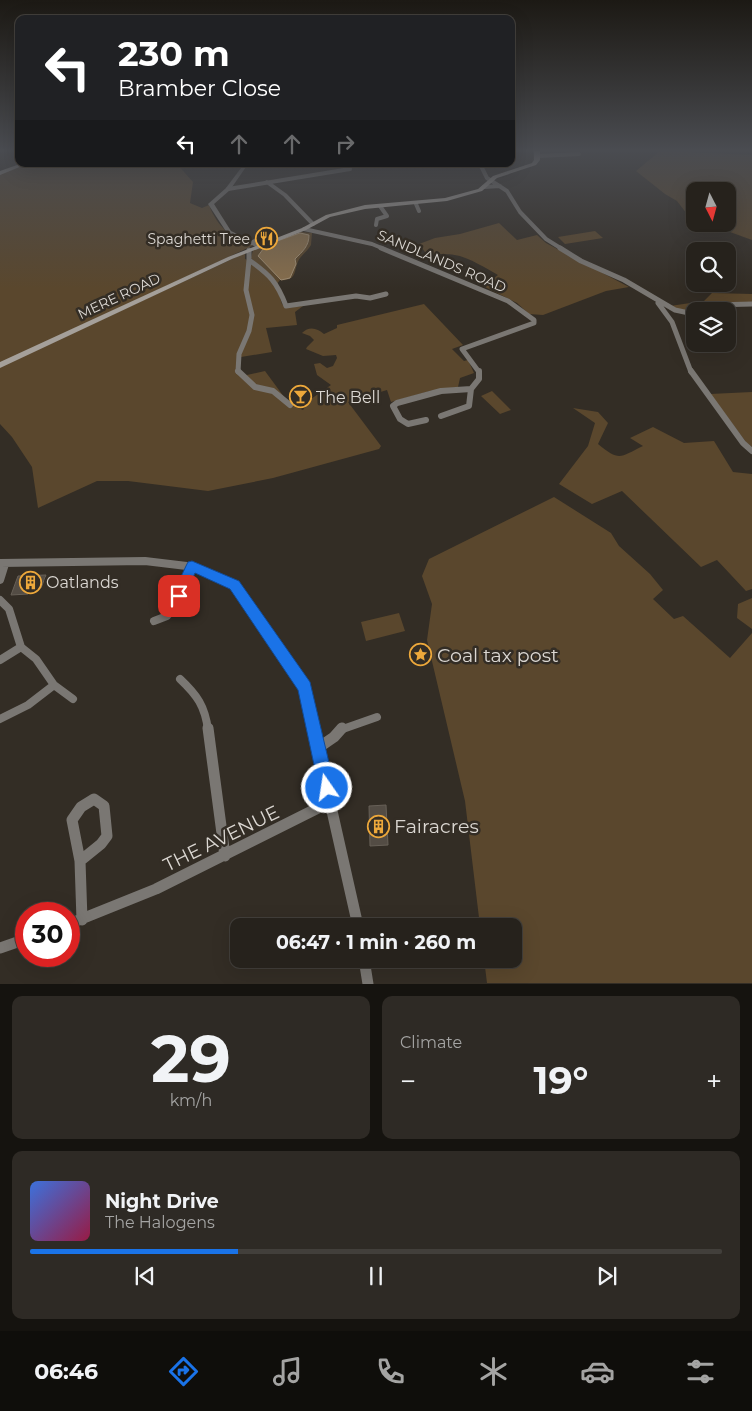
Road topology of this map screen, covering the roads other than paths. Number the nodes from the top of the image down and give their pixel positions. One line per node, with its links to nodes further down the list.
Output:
1 (218, 197): 12 (street)
2 (287, 197): 8 (street)
3 (454, 197): 5 (main road, MERE ROAD)
4 (511, 197): 15 (street)
5 (416, 204): 6 (main road, MERE ROAD); 7 (street)
6 (380, 206): 8 (main road, MERE ROAD); 9 (street)
7 (419, 211)
8 (312, 224): 10 (main road, MERE ROAD)
9 (376, 225)
10 (304, 229): 12 (main road, MERE ROAD); 22 (street, SANDLANDS ROAD)
11 (266, 230): 12 (street)
12 (253, 246): 13 (street); 21 (main road, MERE ROAD)
13 (249, 260): 14 (street); 23 (street)
14 (386, 294)
15 (652, 297): 17 (street); 19 (street)
16 (752, 304): 18 (street)
17 (675, 310): 18 (street); 19 (street)
18 (682, 313): 20 (street)
19 (668, 315): 20 (street)
20 (672, 322): 26 (street)
21 (0, 366)
22 (471, 389): 24 (street); 25 (street)
23 (290, 405)
24 (441, 416)
25 (426, 420)
26 (752, 451)
27 (3, 564): 28 (street); 29 (street)
28 (192, 566): 31 (street); 39 (street)
29 (0, 580)
30 (0, 600): 32 (street)
31 (154, 621)
32 (21, 647): 33 (street); 35 (street)
33 (0, 660)
34 (180, 679): 41 (street)
35 (54, 685): 36 (street); 38 (street)
36 (73, 699)
37 (377, 717): 39 (street)
38 (0, 719)
39 (318, 748): 40 (street)
40 (330, 802): 41 (street, THE AVENUE); 43 (street)
41 (226, 856): 44 (street, THE AVENUE)
42 (80, 861): 42 (street); 44 (street)
43 (356, 918)
44 (82, 920)
45 (15, 943): 46 (street)
46 (0, 948)
47 (365, 968): 48 (street)
48 (368, 984)

